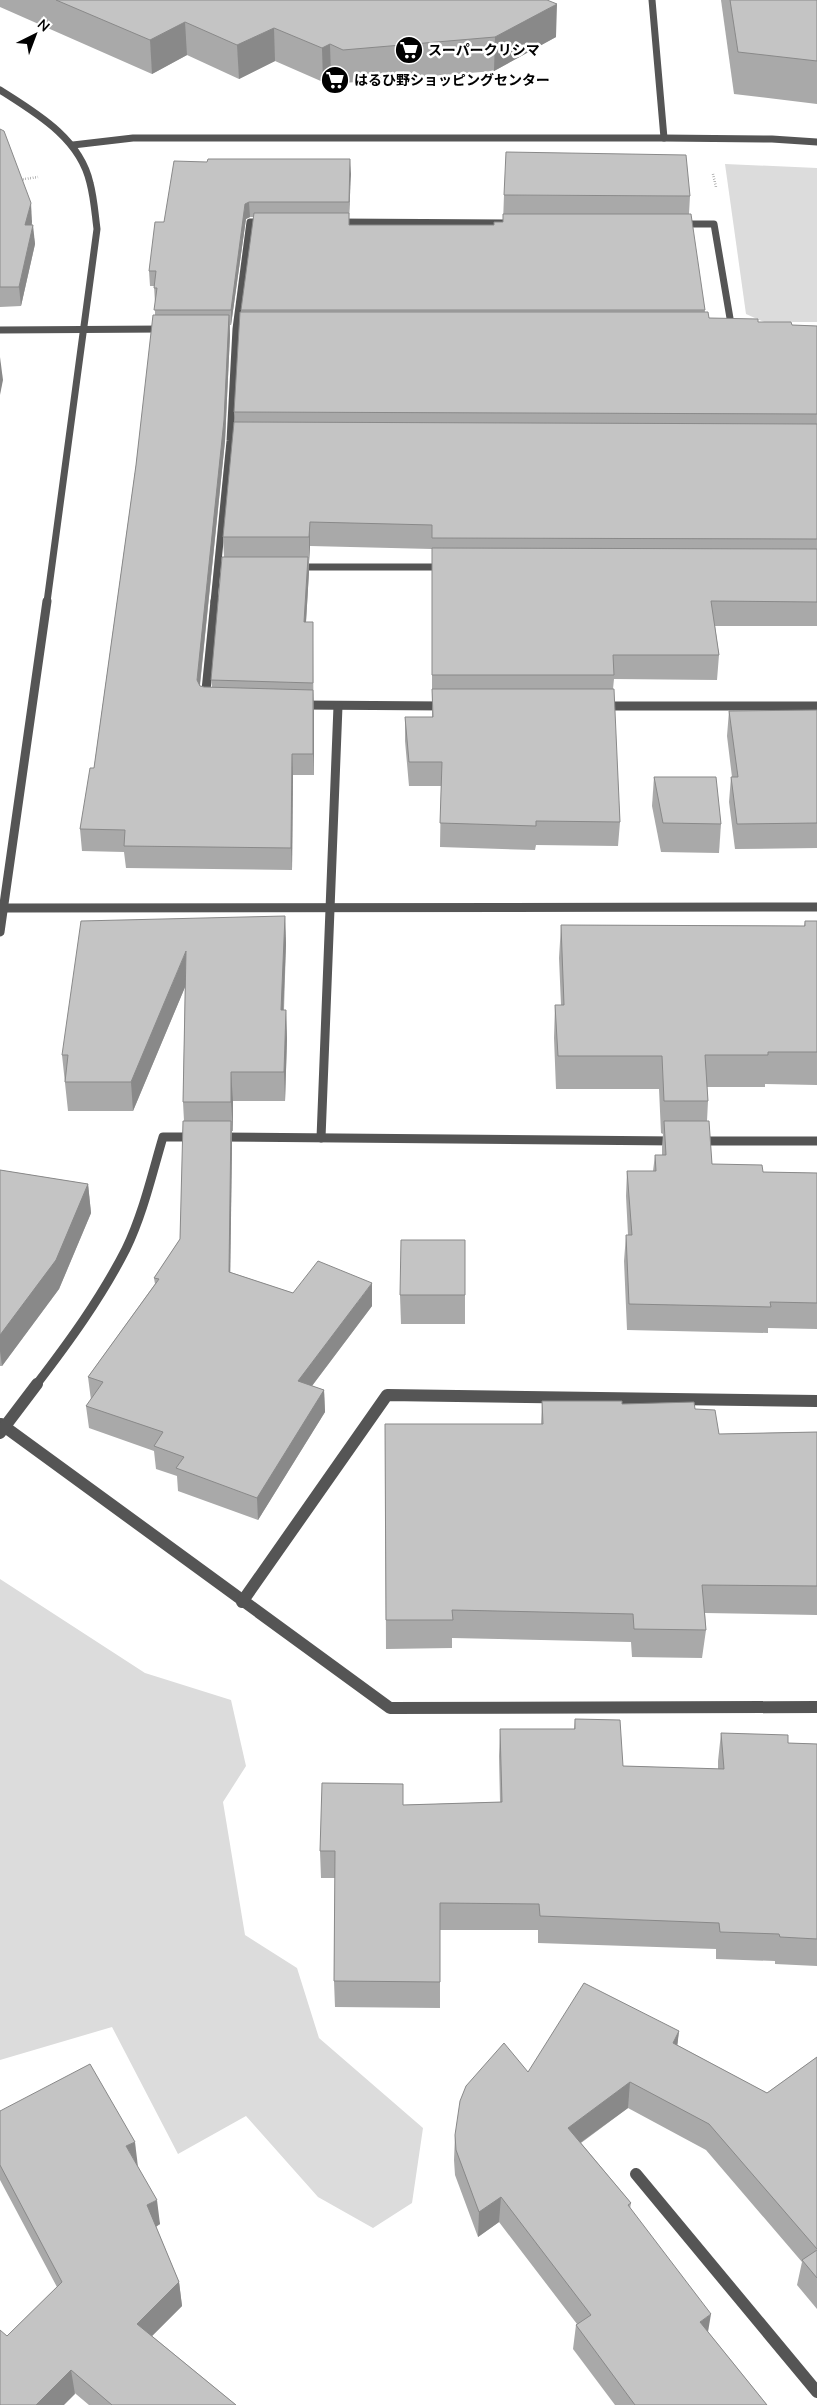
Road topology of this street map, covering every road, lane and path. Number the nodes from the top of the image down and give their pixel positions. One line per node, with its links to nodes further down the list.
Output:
1 (652, 0): 3 (street)
2 (0, 90): 5 (street)
3 (664, 138): 4 (street); 5 (street)
4 (817, 142)
5 (73, 145): 17 (street)
6 (38, 177): 7 (path)
7 (9, 182)
8 (270, 222): 14 (street)
9 (329, 222): 10 (street)
10 (516, 223)
11 (674, 224): 19 (street)
12 (170, 329): 17 (street)
13 (227, 329): 14 (street)
14 (236, 329): 15 (street); 21 (street)
15 (246, 329)
16 (0, 330): 17 (street)
17 (85, 330): 35 (street)
18 (722, 330): 19 (street)
19 (732, 330): 20 (street)
20 (742, 330)
21 (230, 441): 22 (street); 23 (street)
22 (240, 442)
23 (219, 567): 24 (street); 27 (street)
24 (229, 567)
25 (289, 567): 26 (street)
26 (458, 567)
27 (215, 702)
28 (291, 704): 29 (street)
29 (338, 706): 30 (street); 33 (street)
30 (458, 706)
31 (598, 706): 32 (street)
32 (817, 706)
33 (329, 906): 34 (street); 35 (street); 37 (street)
34 (817, 907)
35 (2, 908): 36 (street)
36 (0, 932)
37 (321, 1138): 38 (street); 40 (street)
38 (817, 1141)
39 (817, 1401): 41 (street)
40 (2, 1428): 41 (street)
41 (242, 1602): 42 (street)
42 (817, 1707)
43 (636, 2174): 44 (street)
44 (817, 2392)

